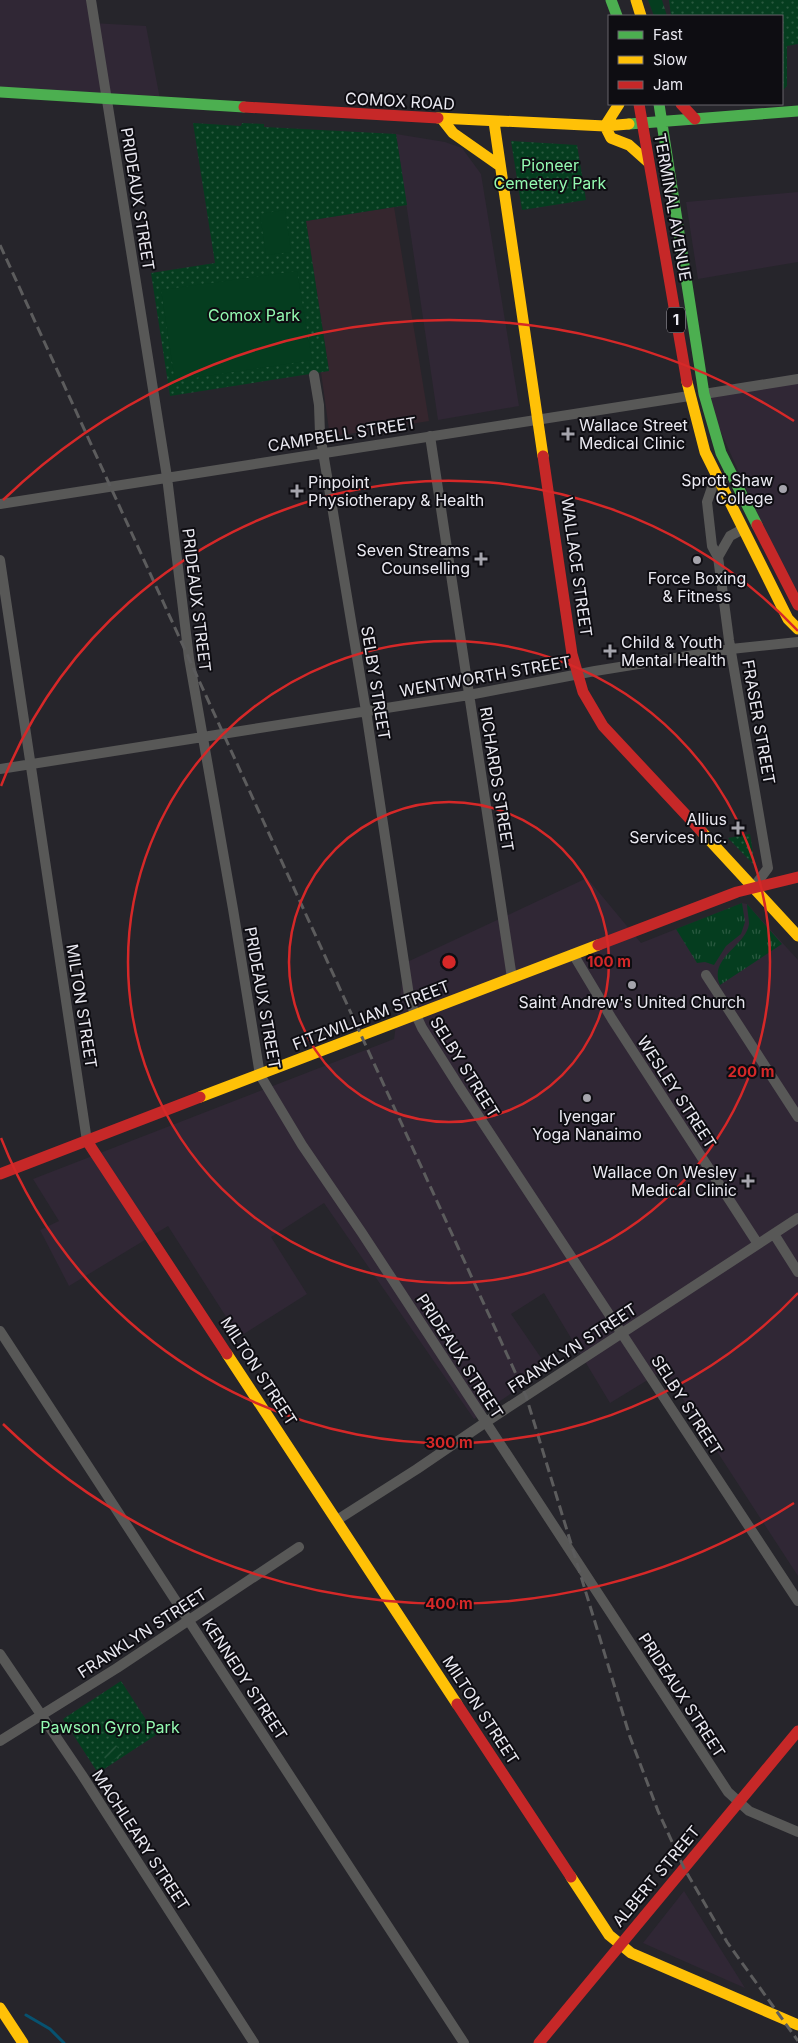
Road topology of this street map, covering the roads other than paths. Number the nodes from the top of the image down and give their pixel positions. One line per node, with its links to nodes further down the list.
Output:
1 (91, 0): 7 (street, PRIDEAUX STREET)
2 (611, 0): 4 (main road)
3 (636, 0): 5 (main road)
4 (617, 15)
5 (641, 15)
6 (0, 92): 7 (main road, COMOX ROAD)
7 (107, 97): 13 (main road, COMOX ROAD); 29 (street, PRIDEAUX STREET)
8 (618, 105): 18 (main road)
9 (639, 105): 17 (main road, 1)
10 (659, 105): 16 (main road, 1)
11 (682, 105): 14 (main road)
12 (798, 111): 14 (main road, COMOX ROAD)
13 (442, 119): 15 (main road, COMOX ROAD); 20 (main road)
14 (695, 119): 16 (main road, COMOX ROAD)
15 (494, 122): 18 (main road, COMOX ROAD); 20 (main road, WALLACE STREET)
16 (662, 122): 17 (main road, COMOX ROAD); 23 (main road, TERMINAL AVENUE / 1)
17 (642, 124): 18 (main road, COMOX ROAD); 19 (main road, TERMINAL AVENUE / 1)
18 (605, 126): 19 (main road)
19 (648, 162): 24 (main road, TERMINAL AVENUE / 1)
20 (500, 166): 25 (main road, WALLACE STREET)
21 (314, 375): 27 (street, SELBY STREET)
22 (798, 379): 23 (street)
23 (704, 394): 34 (main road, TERMINAL AVENUE / 1)
24 (689, 396): 25 (street, CAMPBELL STREET); 28 (main road, TERMINAL AVENUE / 1)
25 (538, 419): 26 (street, CAMPBELL STREET); 38 (main road, WALLACE STREET)
26 (430, 436): 27 (street, CAMPBELL STREET); 39 (street, RICHARDS STREET)
27 (323, 452): 29 (street, CAMPBELL STREET); 40 (street, SELBY STREET)
28 (716, 475): 31 (main road, TERMINAL AVENUE / 1); 32 (street, FRASER STREET)
29 (167, 477): 30 (street, CAMPBELL STREET); 41 (street, PRIDEAUX STREET)
30 (0, 504)
31 (743, 529): 32 (street); 35 (main road, TERMINAL AVENUE / 1)
32 (718, 557): 37 (street, FRASER STREET)
33 (0, 560): 42 (street, MILTON STREET)
34 (798, 605)
35 (798, 629)
36 (798, 642): 37 (street, WENTWORTH STREET)
37 (731, 649): 38 (street, WENTWORTH STREET); 45 (street, FRASER STREET)
38 (577, 675): 39 (street, WENTWORTH STREET); 45 (main road, WALLACE STREET)
39 (469, 695): 40 (street, WENTWORTH STREET); 49 (street, RICHARDS STREET)
40 (366, 711): 41 (street, WENTWORTH STREET); 50 (street, SELBY STREET)
41 (202, 737): 42 (street, WENTWORTH STREET); 51 (street, PRIDEAUX STREET)
42 (32, 764): 43 (street, WENTWORTH STREET); 53 (street, MILTON STREET)
43 (0, 769)
44 (798, 876): 45 (main road, FITZWILLIAM STREET)
45 (753, 888): 46 (main road, WALLACE STREET); 47 (main road, FITZWILLIAM STREET)
46 (798, 936)
47 (573, 954): 49 (main road, FITZWILLIAM STREET); 57 (street, WESLEY STREET)
48 (706, 976): 52 (street)
49 (512, 978): 50 (main road, FITZWILLIAM STREET)
50 (415, 1015): 51 (main road, FITZWILLIAM STREET); 60 (street, SELBY STREET)
51 (260, 1075): 53 (main road, FITZWILLIAM STREET); 61 (street, PRIDEAUX STREET)
52 (798, 1117)
53 (87, 1140): 54 (main road, FITZWILLIAM STREET); 62 (main road, MILTON STREET)
54 (0, 1174)
55 (798, 1218): 56 (street, FRANKLYN STREET)
56 (774, 1234): 57 (street, FRANKLYN STREET); 58 (street)
57 (758, 1244): 60 (street, FRANKLYN STREET)
58 (798, 1272)
59 (0, 1331): 65 (street, KENNEDY STREET)
60 (622, 1334): 61 (street, FRANKLYN STREET); 64 (street, SELBY STREET)
61 (486, 1422): 62 (street, FRANKLYN STREET); 70 (street, PRIDEAUX STREET)
62 (337, 1520): 72 (main road, MILTON STREET)
63 (299, 1547): 65 (street, FRANKLYN STREET)
64 (798, 1600)
65 (189, 1620): 67 (street, FRANKLYN STREET); 77 (street, KENNEDY STREET)
66 (0, 1654): 67 (street, MACHLEARY STREET)
67 (40, 1716): 69 (street, FRANKLYN STREET); 76 (street, MACHLEARY STREET)
68 (798, 1731): 70 (main road, ALBERT STREET)
69 (0, 1741)
70 (738, 1803): 71 (street, PRIDEAUX STREET); 72 (main road, ALBERT STREET)
71 (798, 1832)
72 (621, 1944): 74 (main road, MILTON STREET); 78 (main road, ALBERT STREET)
73 (0, 2008): 75 (main road)
74 (798, 2025)
75 (24, 2043)
76 (254, 2043)
77 (464, 2043)
78 (539, 2043)

